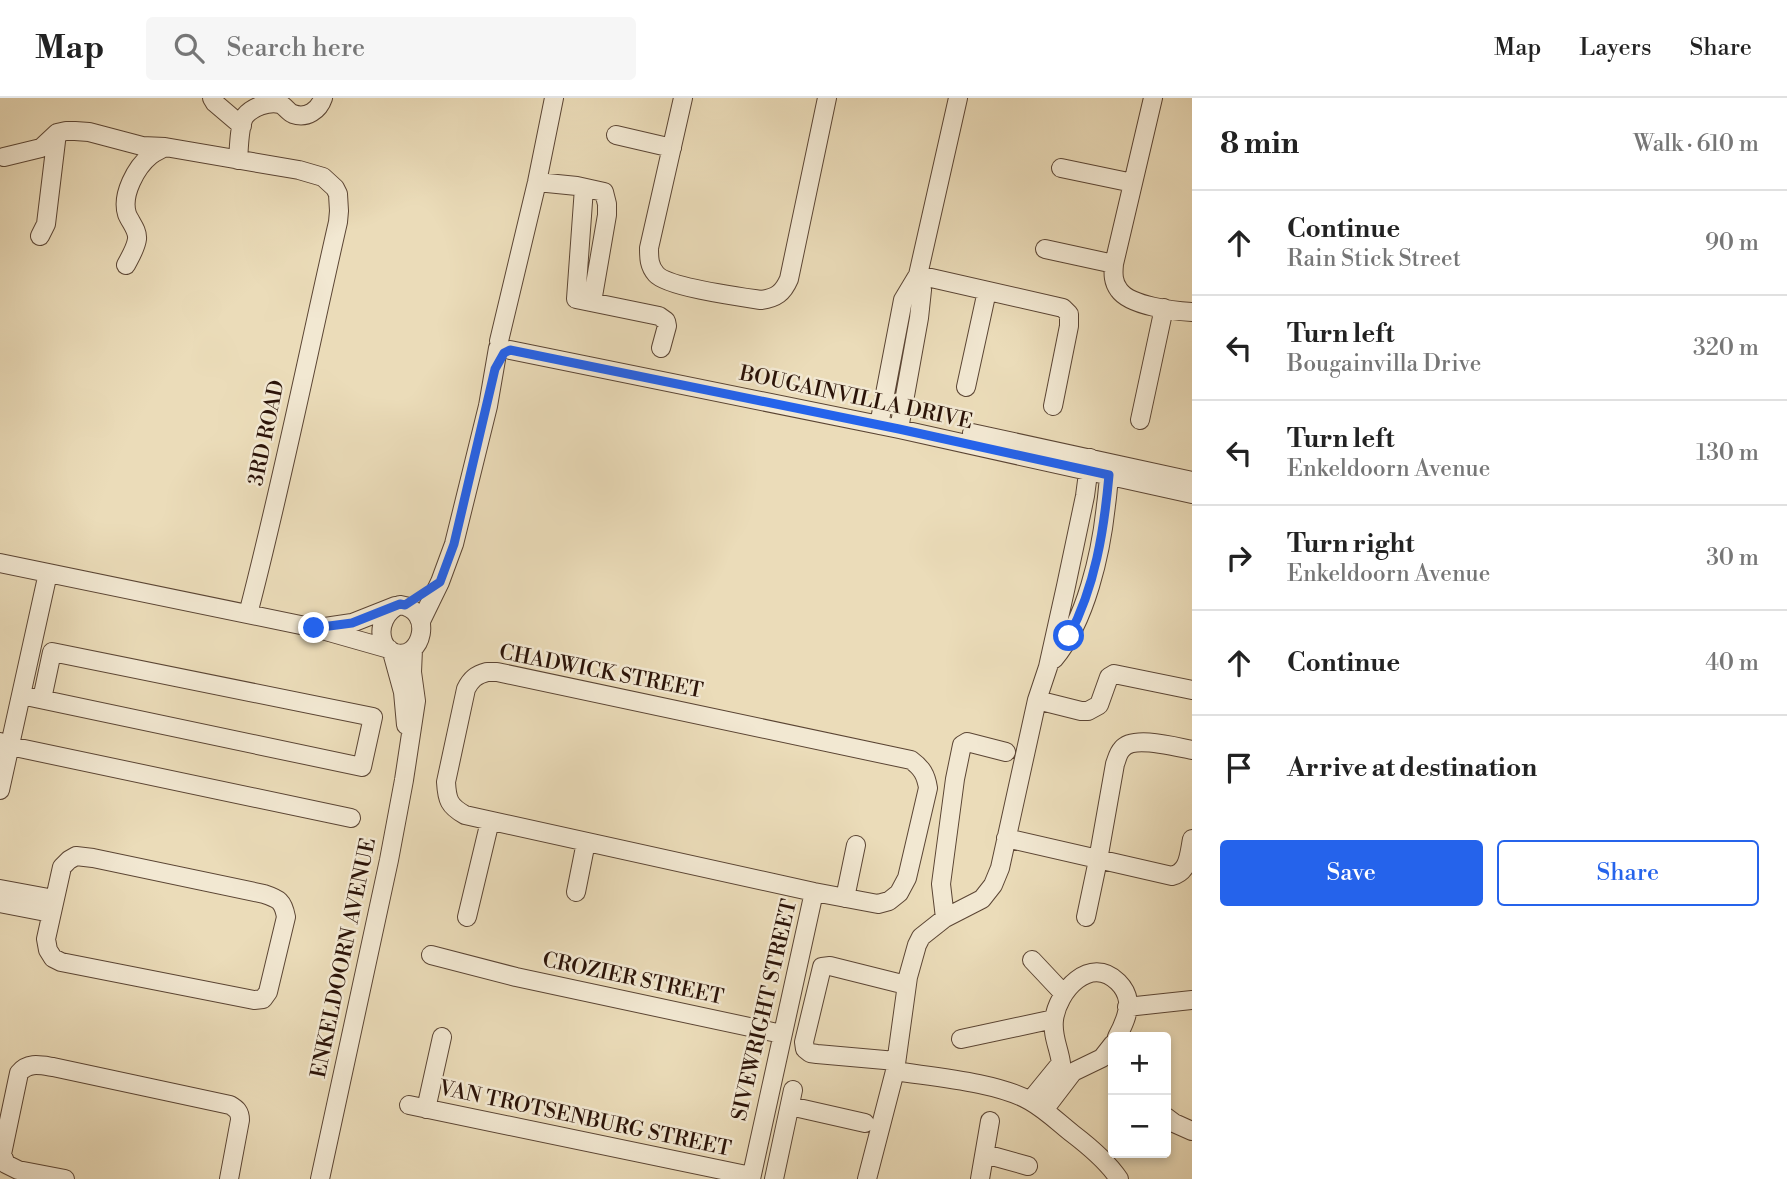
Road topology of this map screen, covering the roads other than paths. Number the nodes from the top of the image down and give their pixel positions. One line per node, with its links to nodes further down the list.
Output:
1 (212, 98): 8 (street)
2 (323, 98): 8 (street)
3 (554, 98): 16 (street, ENKELDOORN AVENUE)
4 (683, 98): 12 (street)
5 (827, 98): 12 (street)
6 (958, 98): 22 (street)
7 (1152, 98): 17 (street)
8 (242, 126): 14 (street)
9 (57, 133): 11 (street, 3RD ROAD); 13 (street); 18 (street)
10 (616, 135): 12 (street)
11 (165, 147): 14 (street, 3RD ROAD); 21 (street)
12 (672, 148)
13 (4, 157)
14 (238, 160): 41 (street, 3RD ROAD)
15 (1061, 167): 17 (street)
16 (537, 182): 26 (street); 27 (street, ENKELDOORN AVENUE)
17 (1133, 183): 20 (street)
18 (40, 236)
19 (1045, 249): 20 (street)
20 (1114, 264): 24 (street)
21 (126, 265)
22 (918, 275): 23 (street); 30 (street); 32 (street)
23 (987, 291): 28 (street); 29 (street)
24 (1164, 308): 25 (street); 31 (street)
25 (1192, 312)
26 (662, 348)
27 (504, 349): 30 (street, BOUGAINVILLA DRIVE); 39 (street, ENKELDOORN AVENUE)
28 (966, 387)
29 (1053, 406)
30 (880, 419): 32 (street, BOUGAINVILLA DRIVE)
31 (1140, 420)
32 (899, 423): 33 (street, BOUGAINVILLA DRIVE)
33 (1089, 465): 34 (street, BOUGAINVILLA DRIVE); 46 (street)
34 (1110, 469): 35 (street, BOUGAINVILLA DRIVE); 36 (street, BOUGAINVILLA DRIVE); 46 (street)
35 (1192, 481)
36 (1192, 494)
37 (0, 563): 38 (street)
38 (48, 573): 41 (street); 48 (street)
39 (440, 582): 40 (street); 42 (street, ENKELDOORN AVENUE)
40 (400, 606): 42 (street); 43 (street); 45 (street, ENKELDOORN AVENUE)
41 (248, 614): 43 (street)
42 (421, 621): 44 (street, ENKELDOORN AVENUE)
43 (314, 628): 45 (street)
44 (412, 649): 45 (street); 52 (street, ENKELDOORN AVENUE)
45 (391, 651): 52 (street, ENKELDOORN AVENUE)
46 (1048, 667): 50 (street)
47 (1192, 690): 50 (street)
48 (21, 695): 49 (street); 51 (street)
49 (42, 699): 49 (street)
50 (1037, 700): 58 (street)
51 (5, 743): 55 (street); 56 (street)
52 (408, 746): 97 (street, ENKELDOORN AVENUE)
53 (1192, 750): 62 (street)
54 (1006, 752): 71 (street)
55 (0, 790)
56 (351, 818)
57 (490, 821): 60 (street, CHADWICK STREET); 66 (street, CHADWICK STREET); 70 (street)
58 (1006, 838): 62 (street); 71 (street)
59 (1192, 839): 62 (street)
60 (586, 842): 64 (street); 65 (street, CHADWICK STREET)
61 (856, 845): 66 (street)
62 (1098, 860): 69 (street)
63 (0, 889): 68 (street)
64 (576, 892)
65 (814, 892): 66 (street, CHADWICK STREET); 80 (street, SIVEWRIGHT STREET)
66 (845, 898)
67 (0, 903): 68 (street)
68 (53, 906): 68 (street)
69 (1086, 916)
70 (467, 917)
71 (945, 918): 84 (street)
72 (431, 956): 80 (street, CROZIER STREET)
73 (1032, 960): 75 (street)
74 (898, 983): 84 (street)
75 (1063, 993): 77 (street); 78 (street)
76 (1192, 1000): 77 (street)
77 (1127, 1007): 79 (street)
78 (1054, 1019): 82 (street); 85 (street)
79 (1119, 1032)
80 (782, 1034): 94 (street, SIVEWRIGHT STREET)
81 (442, 1037): 94 (street, VAN TROTSENBURG STREET)
82 (961, 1039)
83 (1108, 1064): 85 (street)
84 (895, 1066): 86 (street); 99 (street)
85 (1049, 1090): 86 (street)
86 (1037, 1105): 101 (street)
87 (5, 1112): 95 (street); 96 (street)
88 (990, 1121): 92 (street)
89 (1171, 1121): 91 (street)
90 (865, 1123): 98 (street)
91 (1192, 1131)
92 (985, 1154): 93 (street); 100 (street)
93 (1028, 1166)
94 (751, 1178)
95 (65, 1179)
96 (229, 1179)
97 (320, 1179)
98 (774, 1179)
99 (867, 1179)
100 (980, 1179)
101 (1119, 1179)

